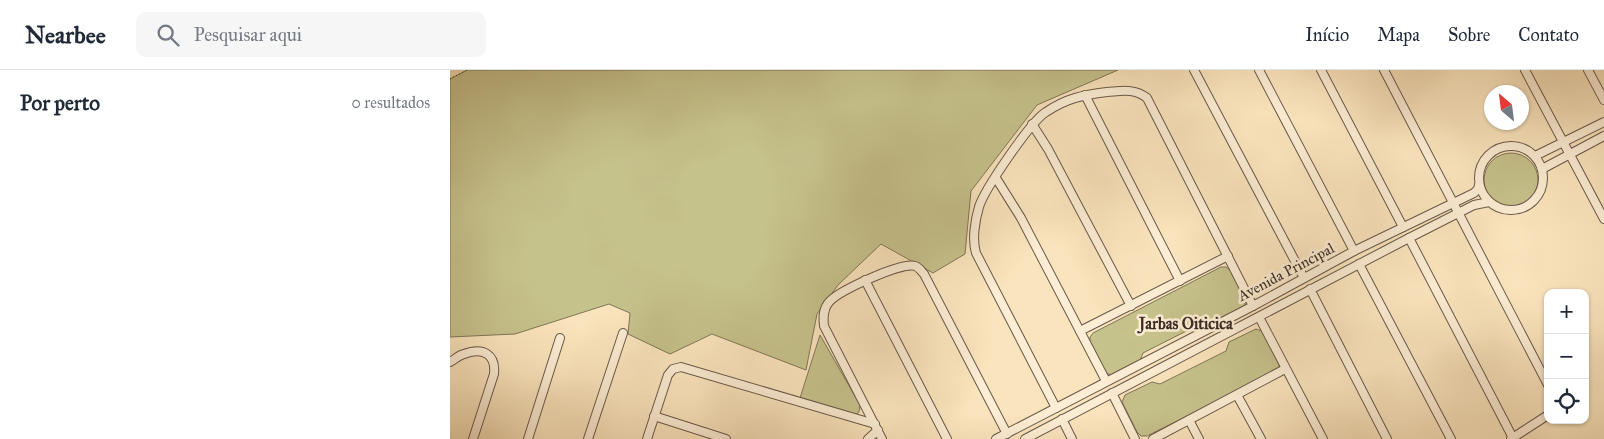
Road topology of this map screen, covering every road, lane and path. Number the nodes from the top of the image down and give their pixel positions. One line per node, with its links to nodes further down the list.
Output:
1 (467, 70): 8 (path)
2 (1194, 70): 29 (street)
3 (1259, 70): 26 (street)
4 (1321, 70): 24 (street)
5 (1384, 70): 20 (street)
6 (1525, 70): 14 (street)
7 (1588, 70): 10 (street)
8 (450, 79)
9 (1085, 94): 12 (street); 27 (street); 31 (street)
10 (1604, 100)
11 (1604, 122): 14 (street)
12 (1032, 124): 18 (street); 33 (street)
13 (1604, 136): 15 (street)
14 (1563, 143): 15 (street); 16 (street)
15 (1570, 154): 17 (street); 23 (street)
16 (1535, 156): 17 (street); 19 (street)
17 (1542, 168): 21 (street)
18 (996, 178): 36 (street); 47 (street)
19 (1479, 185): 20 (street, Avenida Principal); 21 (street)
20 (1453, 202): 22 (street); 24 (street, Avenida Principal)
21 (1489, 202): 22 (street, Avenida Principal)
22 (1458, 213): 25 (street, Avenida Principal); 43 (street)
23 (1604, 220)
24 (1403, 226): 26 (street, Avenida Principal)
25 (1409, 238): 28 (street, Avenida Principal); 54 (street)
26 (1354, 251): 29 (street, Avenida Principal)
27 (1228, 256): 31 (street); 34 (street)
28 (1359, 264): 32 (street, Avenida Principal); 72 (street)
29 (1304, 278): 34 (street, Avenida Principal)
30 (865, 280): 52 (street); 53 (street); 62 (street)
31 (1180, 281): 33 (street)
32 (1310, 290): 35 (street, Avenida Principal); 71 (street)
33 (1130, 306): 36 (street)
34 (1253, 306): 39 (street, Avenida Principal)
35 (1259, 317): 40 (street, Avenida Principal); 42 (street)
36 (1080, 331): 44 (street)
37 (623, 333): 57 (street)
38 (560, 338): 56 (street)
39 (1179, 344): 40 (street); 44 (street, Avenida Principal)
40 (1185, 355): 45 (street, Avenida Principal)
41 (450, 362): 55 (street)
42 (1285, 369): 46 (street); 70 (street)
43 (1545, 379)
44 (1106, 381): 47 (street, Avenida Principal)
45 (1112, 393): 50 (street, Avenida Principal); 66 (street)
46 (1237, 395): 51 (street); 69 (street)
47 (1056, 408): 53 (street, Avenida Principal)
48 (654, 416): 52 (street); 58 (street); 59 (street)
49 (1544, 418): 54 (street)
50 (1062, 419): 64 (street, Avenida Principal); 65 (street)
51 (1189, 420): 67 (street); 68 (street)
52 (876, 428): 60 (street); 61 (street)
53 (1007, 434): 63 (street, Avenida Principal)
54 (1512, 438)
55 (473, 439)
56 (528, 439)
57 (588, 439)
58 (647, 439)
59 (726, 439)
60 (868, 439)
61 (882, 439)
62 (947, 439)
63 (996, 439)
64 (1025, 439)
65 (1072, 439)
66 (1135, 439)
67 (1153, 439)
68 (1199, 439)
69 (1261, 439)
70 (1323, 439)
71 (1387, 439)
72 (1451, 439)

